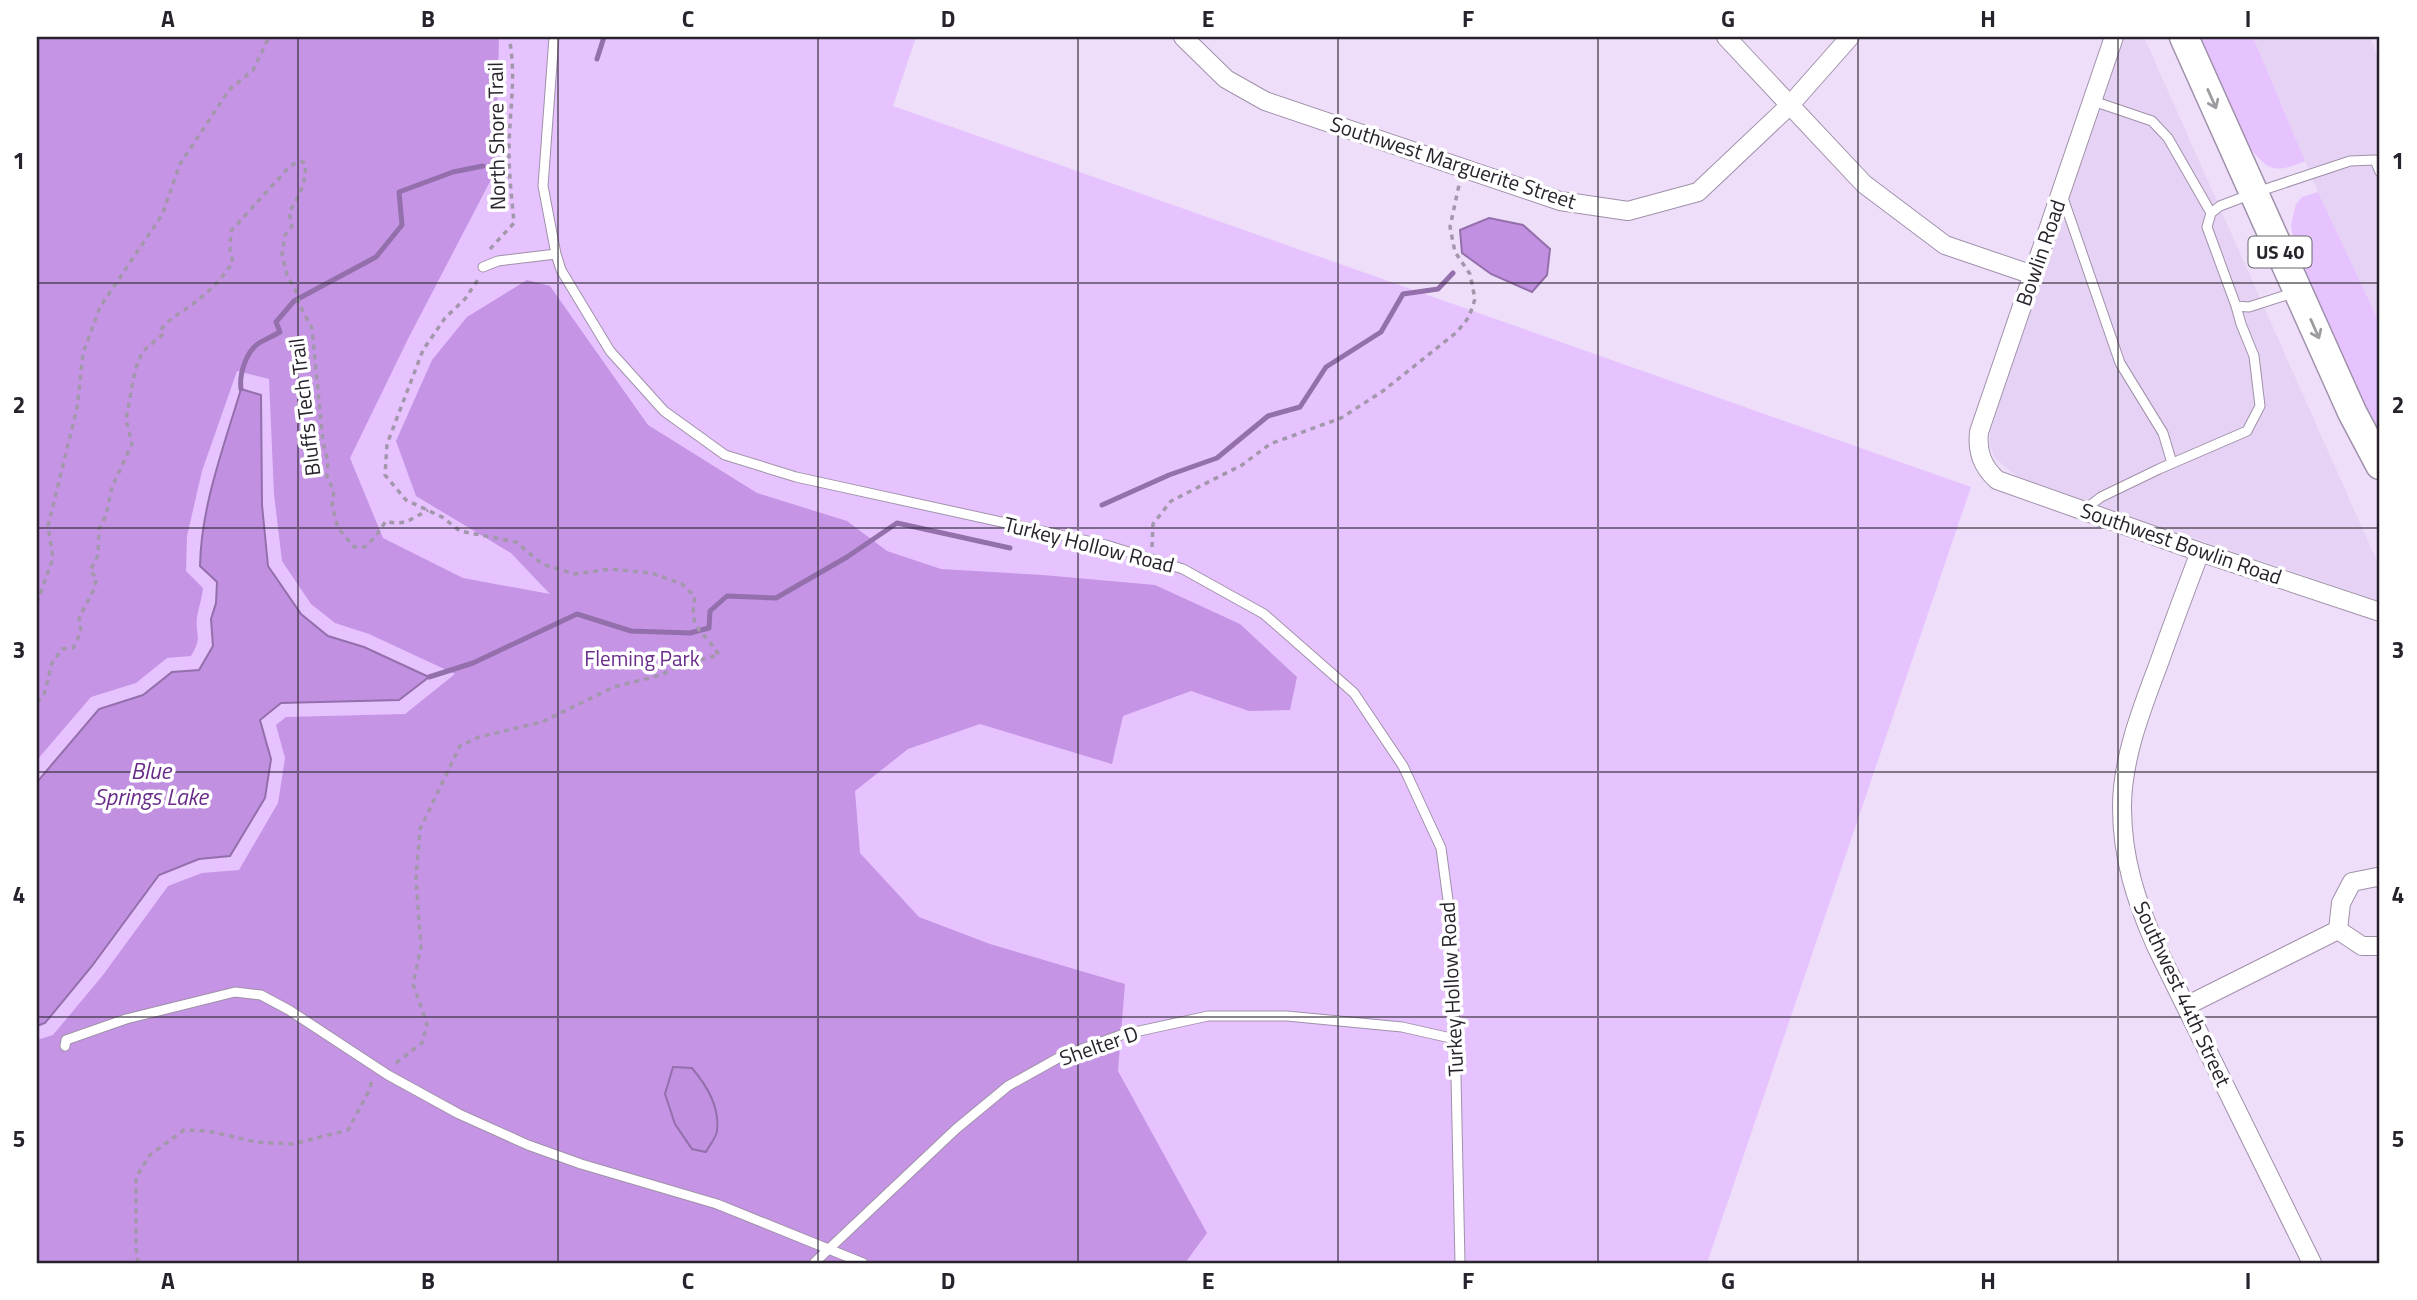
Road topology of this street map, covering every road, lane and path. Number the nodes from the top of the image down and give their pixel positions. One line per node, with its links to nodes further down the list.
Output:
1 (269, 37): 28 (path)
2 (509, 37): 17 (path, North Shore Trail)
3 (554, 37): 16 (lane, Turkey Hollow Road)
4 (1183, 37): 11 (street, Southwest Marguerite Street)
5 (1726, 37): 10 (street)
6 (1850, 37): 10 (street, Southwest Marguerite Street)
7 (2114, 37): 9 (street, Bowlin Road)
8 (2185, 37): 13 (main road, US 40, one-way to 13)
9 (2093, 100): 14 (street, Bowlin Road); 15 (lane)
10 (1790, 105): 11 (street, Southwest Marguerite Street); 18 (street)
11 (1462, 168): 27 (path)
12 (2380, 172): 13 (lane)
13 (2254, 192): 15 (lane); 19 (main road, US 40)
14 (2061, 193): 18 (street, Bowlin Road); 21 (lane)
15 (2211, 213): 20 (lane)
16 (556, 254): 17 (lane); 27 (lane, Turkey Hollow Road)
17 (483, 267): 24 (path, North Shore Trail)
18 (2033, 275): 23 (street, Bowlin Road)
19 (2298, 291): 20 (lane); 22 (main road, US 40, one-way to 22)
20 (2236, 306): 21 (lane)
21 (2172, 463): 25 (lane)
22 (2380, 465)
23 (1986, 469): 25 (street, Southwest Bowlin Road)
24 (428, 510): 30 (path, Bluffs Tech Trail); 37 (path, North Shore Trail)
25 (2083, 511): 26 (street, Southwest Bowlin Road)
26 (2200, 552): 29 (street, Southwest Bowlin Road); 34 (street, Southwest 44th Street)
27 (1152, 559): 35 (lane, Turkey Hollow Road)
28 (37, 603)
29 (2380, 612)
30 (37, 702)
31 (2380, 878): 32 (street)
32 (2338, 930): 33 (street); 34 (street)
33 (2380, 946)
34 (2186, 1006): 43 (street, Southwest 44th Street)
35 (1455, 1039): 38 (lane, Shelter D); 42 (lane, Turkey Hollow Road)
36 (65, 1046): 37 (lane)
37 (384, 1073): 38 (lane); 39 (path, North Shore Trail)
38 (828, 1251): 40 (lane, Shelter D); 41 (lane)
39 (138, 1263)
40 (814, 1263)
41 (863, 1263)
42 (1461, 1263)
43 (2312, 1263)

